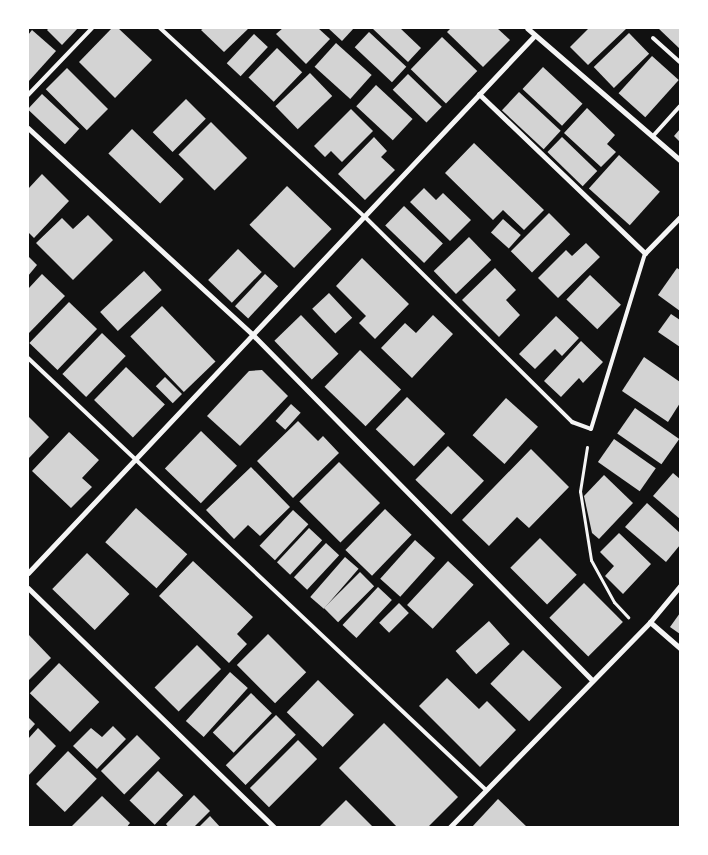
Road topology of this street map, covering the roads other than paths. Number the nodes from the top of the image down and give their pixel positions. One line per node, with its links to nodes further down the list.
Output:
1 (92, 28): 8 (lane)
2 (160, 28): 13 (lane)
3 (527, 28): 4 (street)
4 (535, 35): 7 (street); 11 (street)
5 (653, 38): 6 (lane)
6 (680, 62)
7 (479, 94): 13 (street); 15 (street)
8 (28, 95)
9 (680, 106): 11 (lane)
10 (28, 128): 16 (street)
11 (653, 136): 12 (street)
12 (680, 160)
13 (364, 216): 15 (lane); 16 (street)
14 (680, 217): 15 (street)
15 (645, 253)
16 (252, 334): 18 (street); 24 (street)
17 (28, 358): 18 (lane)
18 (134, 460): 19 (street); 25 (lane)
19 (28, 573)
20 (680, 586): 22 (street)
21 (28, 588): 26 (street)
22 (650, 622): 23 (street); 24 (street)
23 (680, 648)
24 (592, 680): 25 (street)
25 (486, 790): 27 (street)
26 (275, 828)
27 (449, 828)

